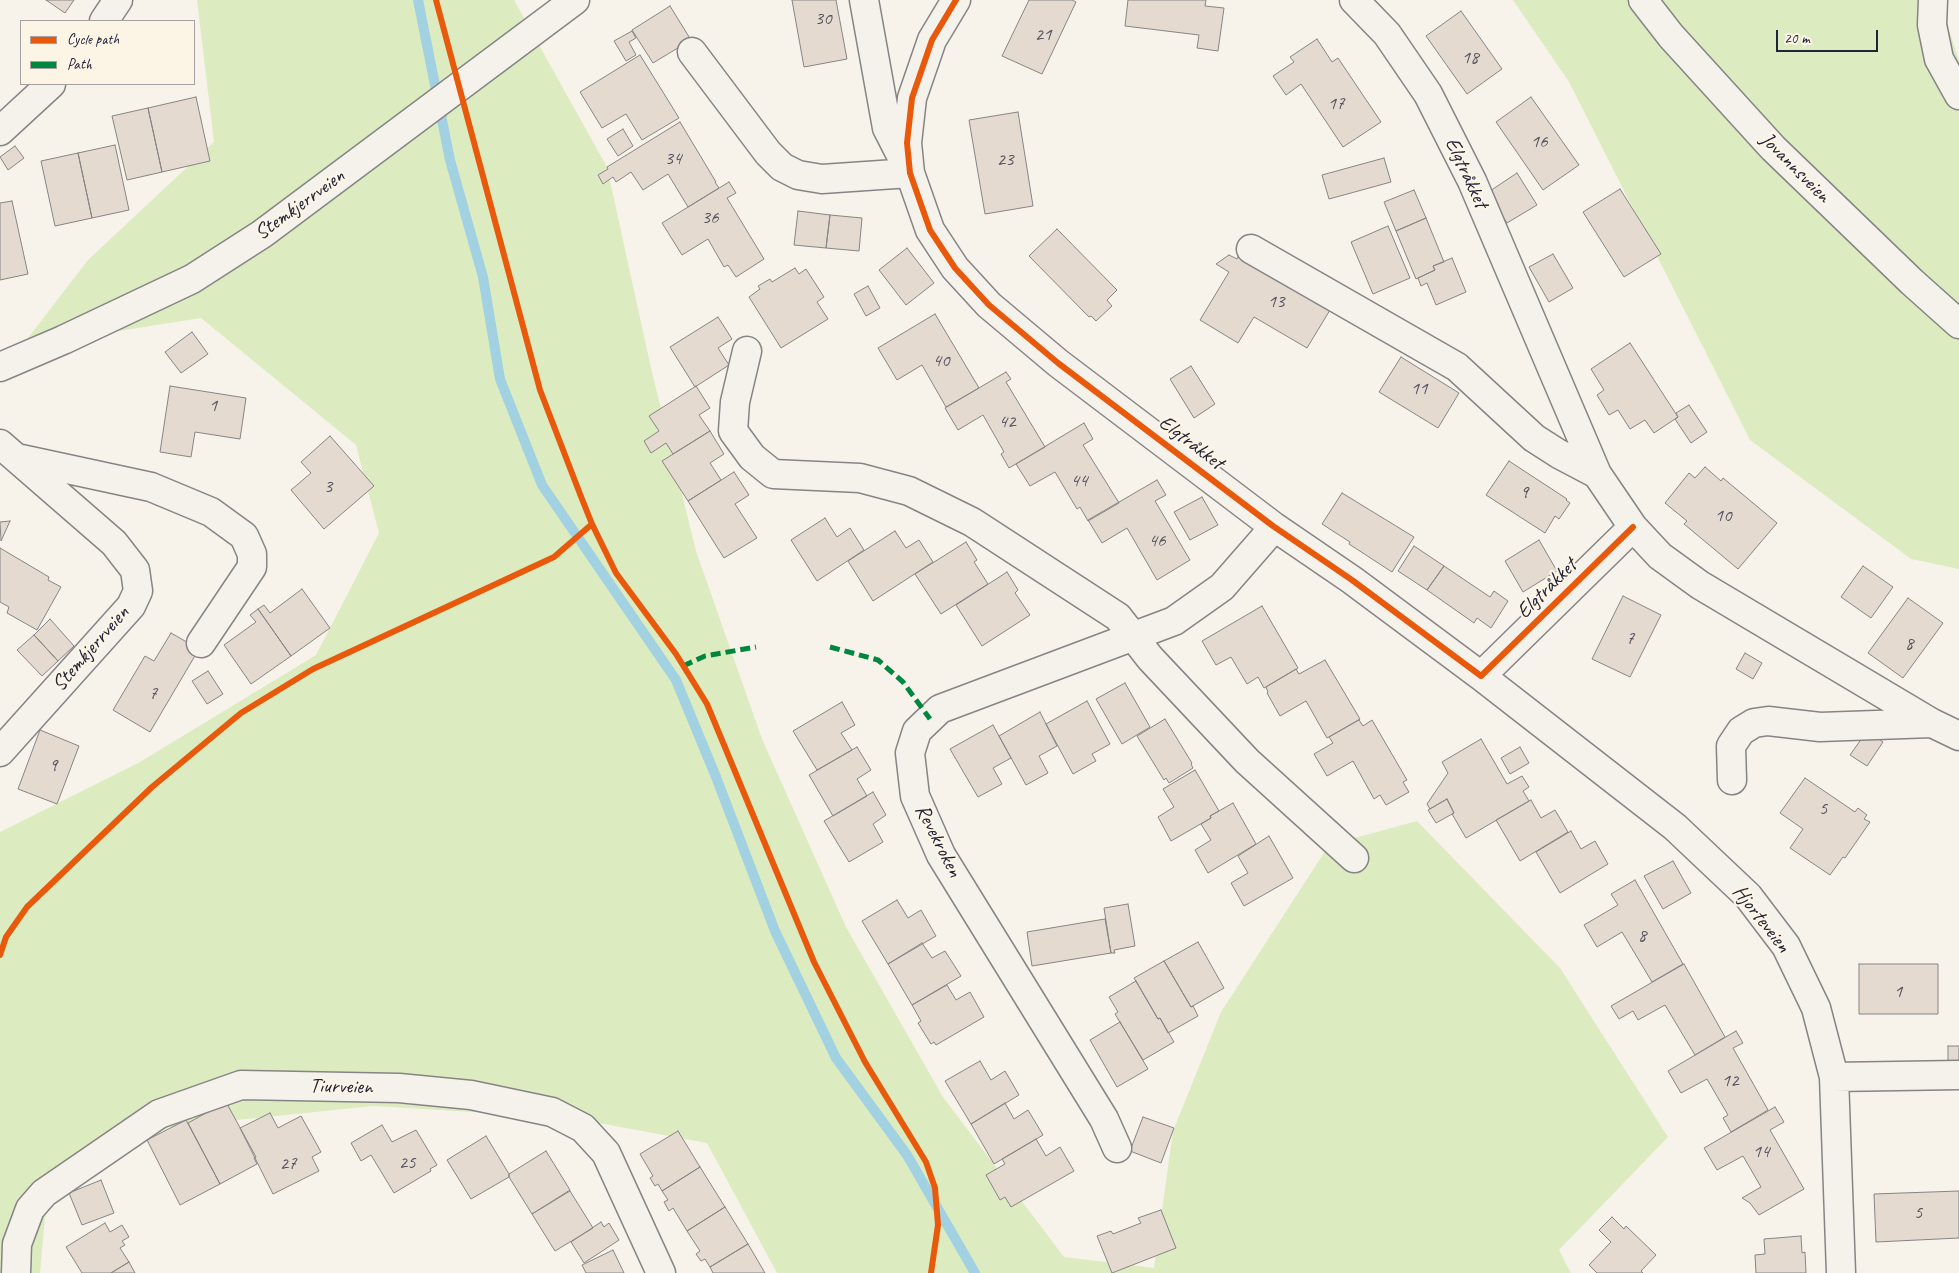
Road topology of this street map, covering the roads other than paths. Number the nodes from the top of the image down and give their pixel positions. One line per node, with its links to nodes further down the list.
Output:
1 (118, 0): 8 (street)
2 (575, 0): 17 (street, Stemkjerrveien)
3 (864, 0): 13 (street)
4 (956, 0): 13 (street, Elgtråkket)
5 (1354, 0): 19 (street, Elgtråkket)
6 (1643, 0): 15 (street, Jovannsveien)
7 (1933, 0): 11 (street)
8 (105, 20)
9 (692, 52): 13 (street)
10 (49, 85): 12 (street)
11 (1959, 95)
12 (0, 131)
13 (910, 173): 20 (street, Elgtråkket)
14 (1251, 249): 19 (street, Elgtråkket)
15 (1959, 324)
16 (747, 351): 22 (street)
17 (0, 367)
18 (10, 451): 23 (street, Stemkjerrveien); 27 (street, Stemkjerrveien)
19 (1597, 474): 21 (street, Elgtråkket)
20 (1273, 526): 22 (street, Revekroken); 24 (street, Elgtråkket)
21 (1633, 527): 24 (street, Elgtråkket); 25 (street, Elgtråkket)
22 (1134, 637): 29 (street); 32 (street, Revekroken)
23 (201, 643)
24 (1481, 676): 31 (street, Hjorteveien)
25 (1932, 723): 26 (street, Elgtråkket); 28 (street)
26 (1959, 736)
27 (0, 752)
28 (1732, 780)
29 (1354, 858)
30 (1959, 1075): 31 (street)
31 (1834, 1077): 35 (street, Hjorteveien)
32 (1117, 1148)
33 (16, 1273): 34 (street, Tiurveien)
34 (661, 1273)
35 (1841, 1273)

